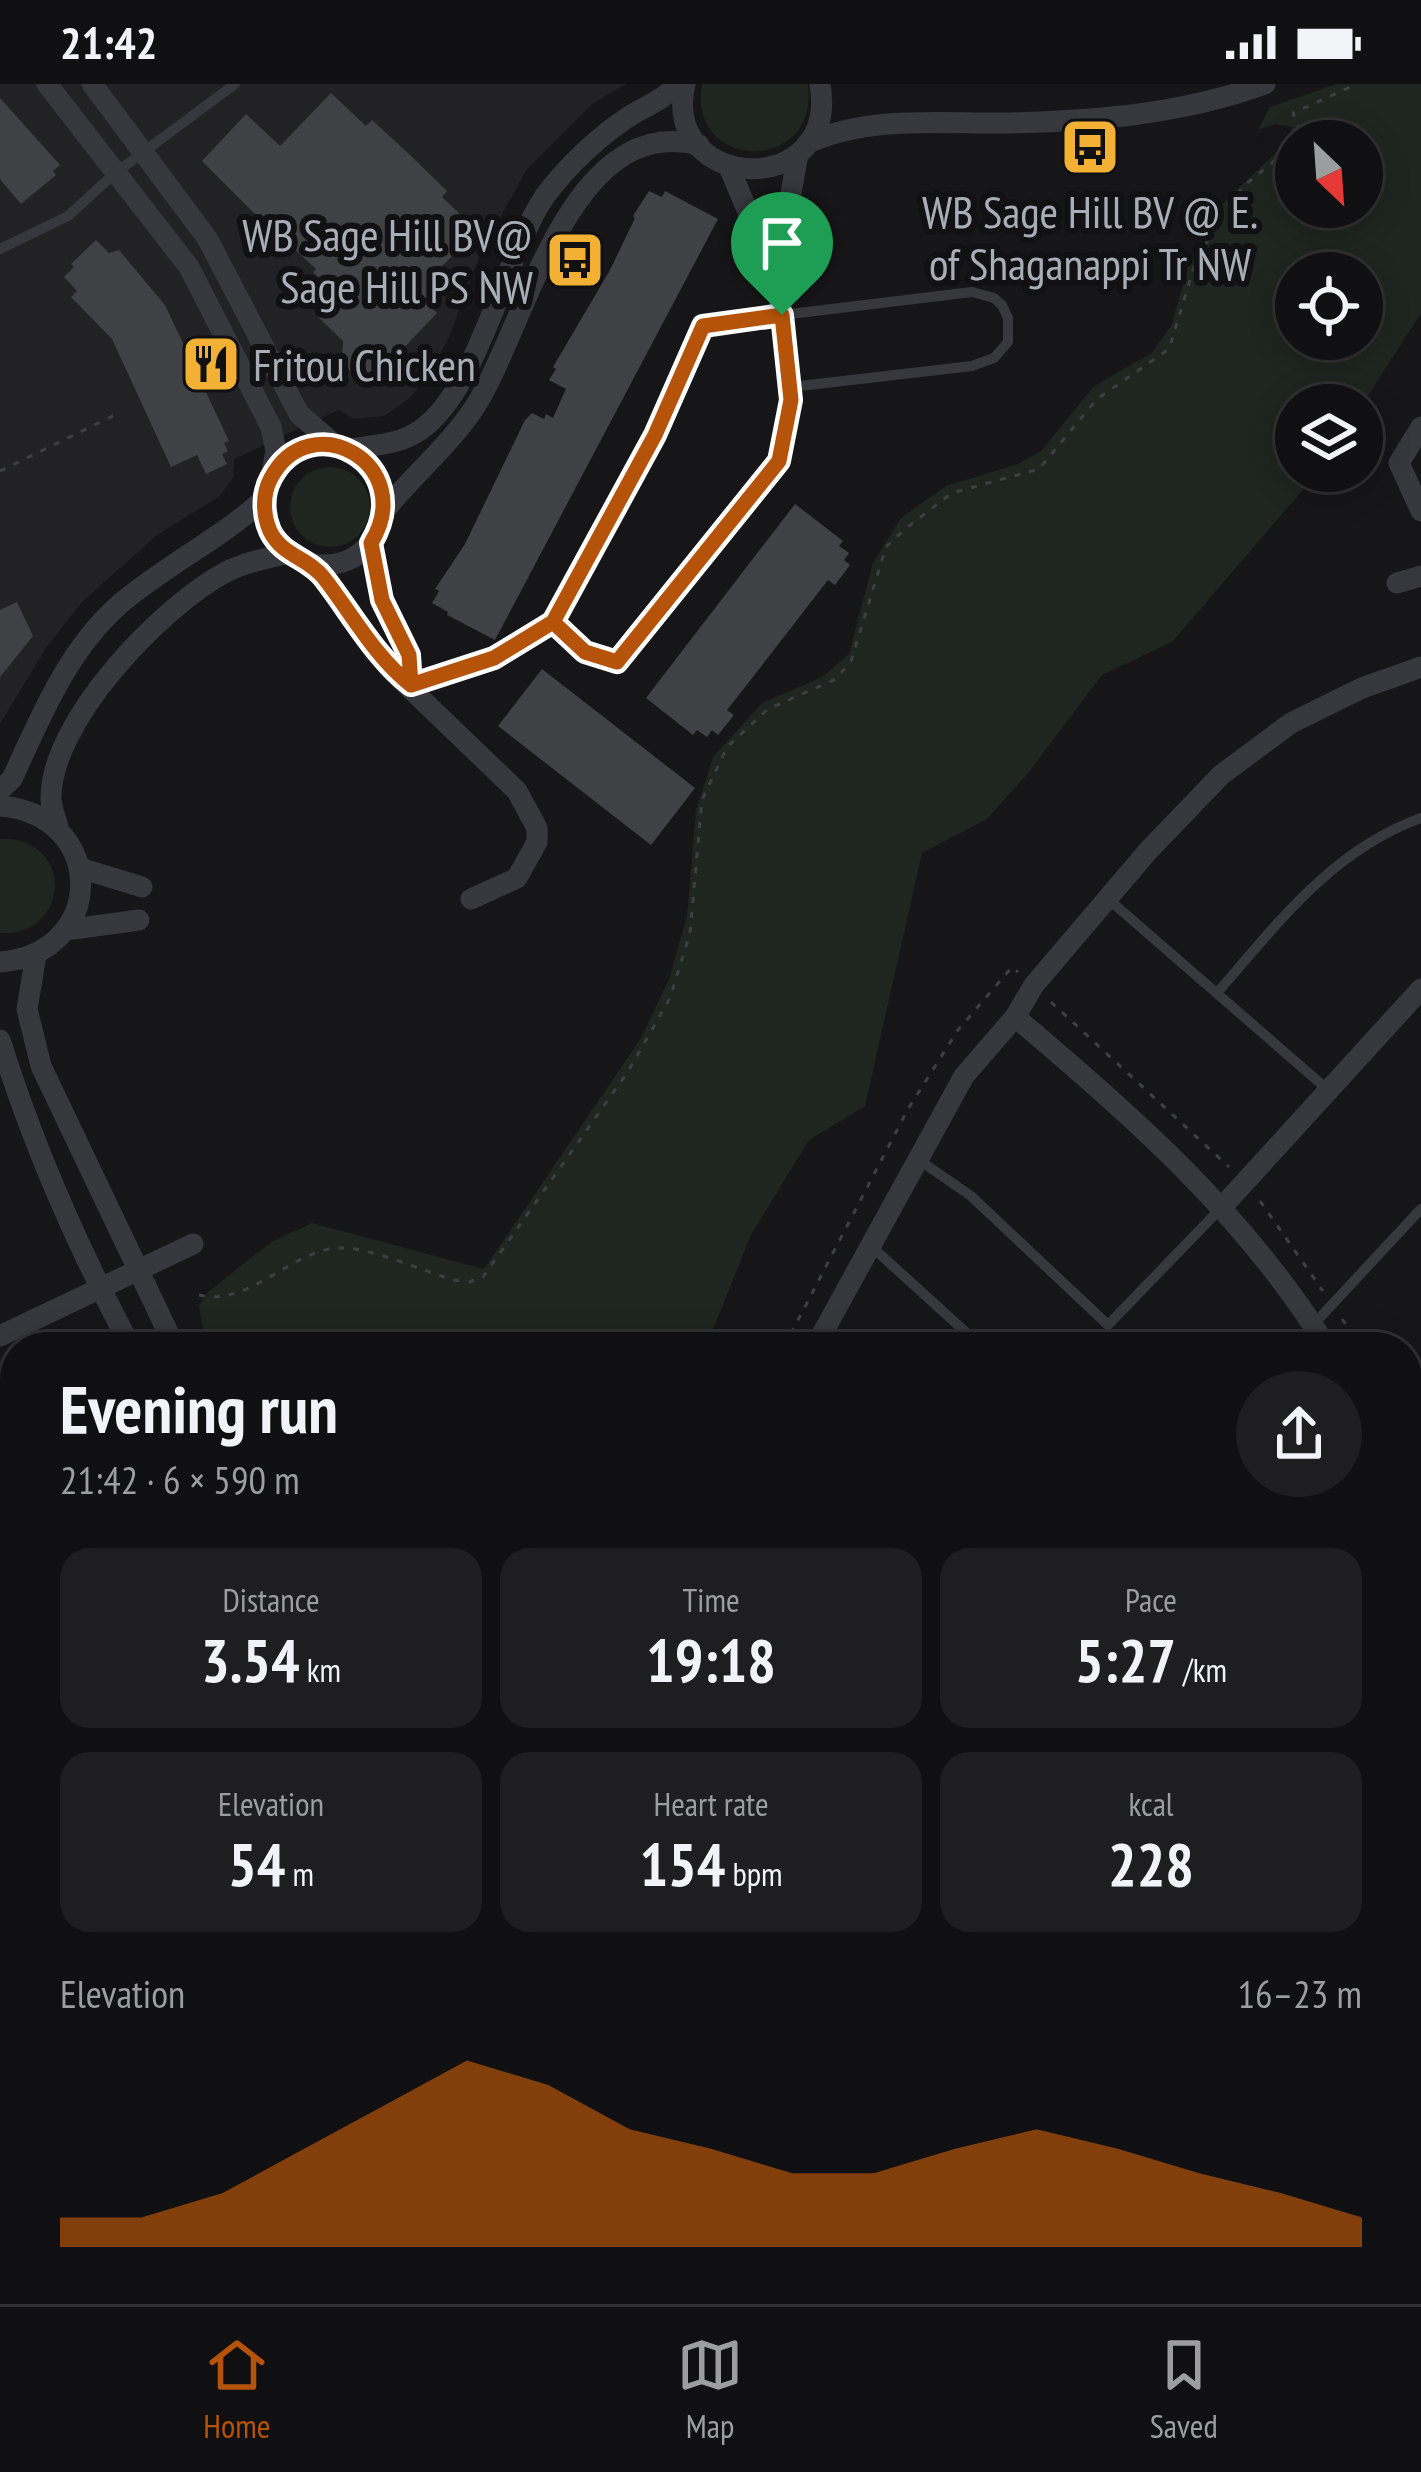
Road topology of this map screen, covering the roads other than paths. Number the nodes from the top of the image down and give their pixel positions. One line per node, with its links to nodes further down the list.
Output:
1 (47, 84): 11 (street)
2 (92, 84): 9 (street)
3 (235, 84): 9 (lane)
4 (681, 84): 7 (street); 17 (street)
5 (820, 84): 8 (street)
6 (1265, 84): 8 (street)
7 (699, 146): 10 (street); 20 (street)
8 (803, 148): 10 (street); 12 (street)
9 (145, 151): 11 (lane); 17 (street)
10 (729, 167): 12 (street)
11 (114, 174): 13 (lane); 18 (street)
12 (770, 245): 14 (street)
13 (0, 249)
14 (782, 315): 15 (street); 15 (lane); 27 (street)
15 (791, 388): 27 (street)
16 (1421, 427): 21 (street)
17 (342, 447): 18 (street); 20 (street)
18 (272, 476): 19 (street)
19 (264, 499): 23 (street); 30 (street)
20 (385, 510): 22 (street)
21 (1421, 511)
22 (371, 543): 24 (street); 29 (street)
23 (289, 554): 24 (street); 33 (street)
24 (314, 564): 29 (street)
25 (1421, 577): 26 (street)
26 (1397, 583)
27 (553, 622): 29 (street)
28 (1421, 667): 36 (street)
29 (411, 685): 37 (street)
30 (0, 790)
31 (0, 806): 33 (street)
32 (1421, 818): 43 (lane)
33 (58, 827): 34 (street)
34 (80, 868): 35 (street); 39 (street)
35 (142, 887)
36 (1107, 898): 43 (lane); 44 (street)
37 (471, 899)
38 (139, 920): 39 (street)
39 (66, 930): 40 (street)
40 (36, 956): 41 (street); 52 (street)
41 (0, 962)
42 (1421, 989): 46 (street)
43 (1217, 993): 46 (lane)
44 (1015, 1017): 47 (street); 48 (street)
45 (0, 1040): 53 (street)
46 (1327, 1089): 48 (street)
47 (918, 1160): 48 (lane); 51 (street)
48 (1223, 1206): 54 (street)
49 (1421, 1209): 54 (lane)
50 (193, 1244): 52 (street)
51 (871, 1246): 58 (street); 59 (lane)
52 (139, 1270): 53 (street); 57 (street)
53 (101, 1288): 55 (street); 56 (street)
54 (1313, 1325): 60 (street)
55 (8, 1332)
56 (123, 1332)
57 (168, 1332)
58 (823, 1332)
59 (966, 1332)
60 (1317, 1332)

